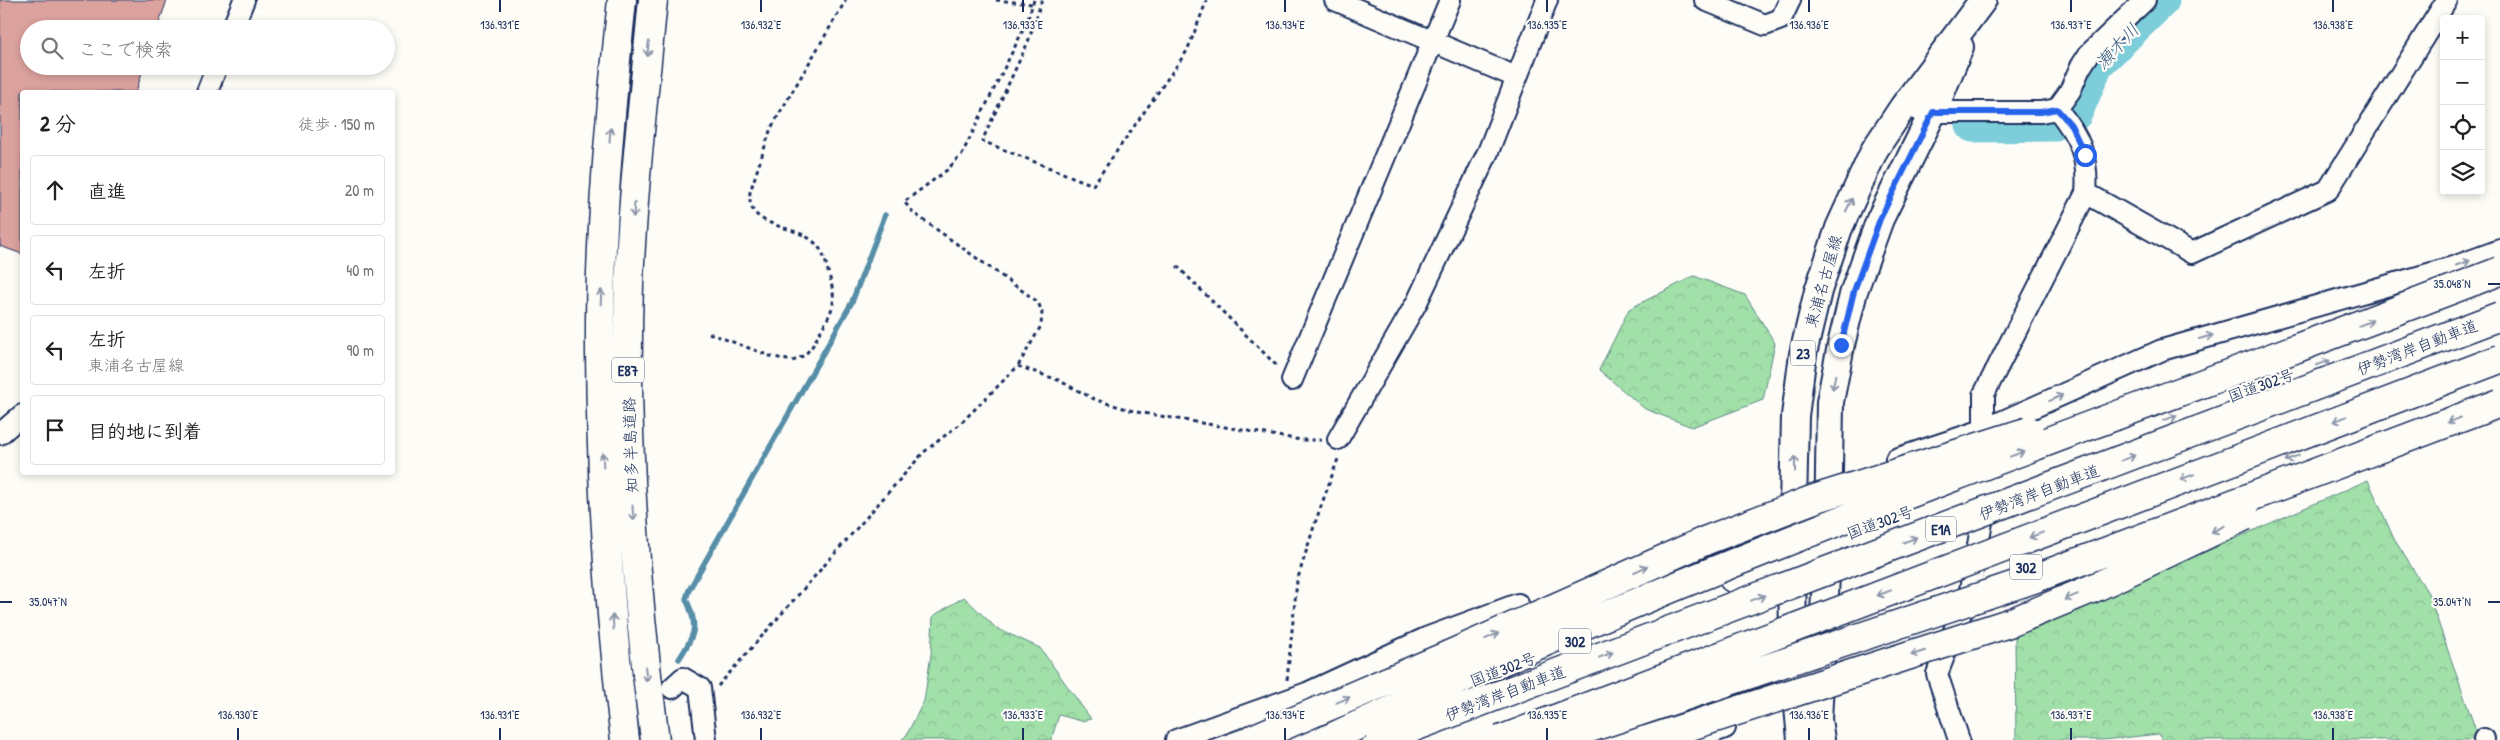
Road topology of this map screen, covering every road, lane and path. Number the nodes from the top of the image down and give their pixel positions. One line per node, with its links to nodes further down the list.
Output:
1 (244, 0): 18 (street)
2 (622, 0): 56 (highway, 知多半島道路 / E87, one-way to 2)
3 (653, 0): 57 (highway, 知多半島道路 / E87, one-way to 57)
4 (846, 0): 32 (path)
5 (996, 0): 16 (path)
6 (1034, 0): 16 (path)
7 (1042, 0): 8 (path)
8 (1207, 0)
9 (1335, 0): 19 (street)
10 (1450, 0): 19 (street)
11 (1547, 0): 21 (street)
12 (1705, 0): 13 (street)
13 (1790, 0)
14 (2145, 0): 25 (street)
15 (2447, 0): 26 (street)
16 (1032, 4): 35 (path)
17 (1977, 4): 23 (main road, 東浦名古屋線 / 23); 24 (main road, 東浦名古屋線 / 23)
18 (236, 20)
19 (1434, 40): 21 (street); 37 (street)
20 (214, 75): 22 (street)
21 (1516, 77): 43 (street)
22 (208, 90)
23 (1903, 107): 24 (street); 47 (main road, 東浦名古屋線 / 23, one-way to 23)
24 (1933, 112): 25 (street); 44 (main road, 東浦名古屋線 / 23, one-way to 44)
25 (2063, 116): 26 (street)
26 (2086, 193): 40 (street)
27 (2500, 250): 40 (street, one-way to 27)
28 (1177, 266): 37 (path)
29 (2500, 271): 33 (highway, one-way to 29, bridge)
30 (2500, 298): 45 (highway, 国道302号 / 302, one-way to 30)
31 (2500, 316): 62 (highway, 伊勢湾岸自動車道 / E1A, one-way to 31, bridge)
32 (709, 333)
33 (2326, 338): 60 (highway, one-way to 33, bridge); 61 (highway, one-way to 33, bridge)
34 (2500, 359): 63 (highway, E1A, one-way to 63, bridge)
35 (1018, 366): 43 (path); 53 (path)
36 (2500, 377): 48 (highway, 302, one-way to 48)
37 (1292, 380)
38 (2500, 403): 41 (highway, one-way to 41, bridge)
39 (20, 417): 42 (street)
40 (1983, 430): 44 (street); 45 (street)
41 (2420, 432): 65 (highway, bridge); 66 (highway, one-way to 66, bridge)
42 (0, 434)
43 (1338, 439): 54 (path)
44 (1830, 481): 46 (main road, 東浦名古屋線 / 23)
45 (1988, 483): 46 (highway, 国道302号 / 302); 48 (street)
46 (1828, 541): 47 (highway, 国道302号 / 302); 50 (main road, 東浦名古屋線 / 23)
47 (1792, 555): 51 (main road, 東浦名古屋線 / 23); 61 (highway, 国道302号 / 302)
48 (1970, 590): 50 (highway, 302); 70 (street)
49 (1518, 604): 54 (street)
50 (1822, 640): 51 (highway, 302); 69 (main road, 東浦名古屋線 / 23)
51 (1793, 652): 55 (main road, 東浦名古屋線 / 23); 64 (highway, 302)
52 (672, 688): 53 (street)
53 (701, 700): 58 (street)
54 (1285, 700): 59 (street)
55 (1796, 700): 67 (street); 68 (main road, 東浦名古屋線 / 23)
56 (625, 740)
57 (655, 740)
58 (706, 740)
59 (1176, 740)
60 (1250, 740)
61 (1324, 740)
62 (1380, 740)
63 (1500, 740)
64 (1546, 740)
65 (1554, 740)
66 (1647, 740)
67 (1693, 740)
68 (1801, 740)
69 (1821, 740)
70 (1959, 740)

